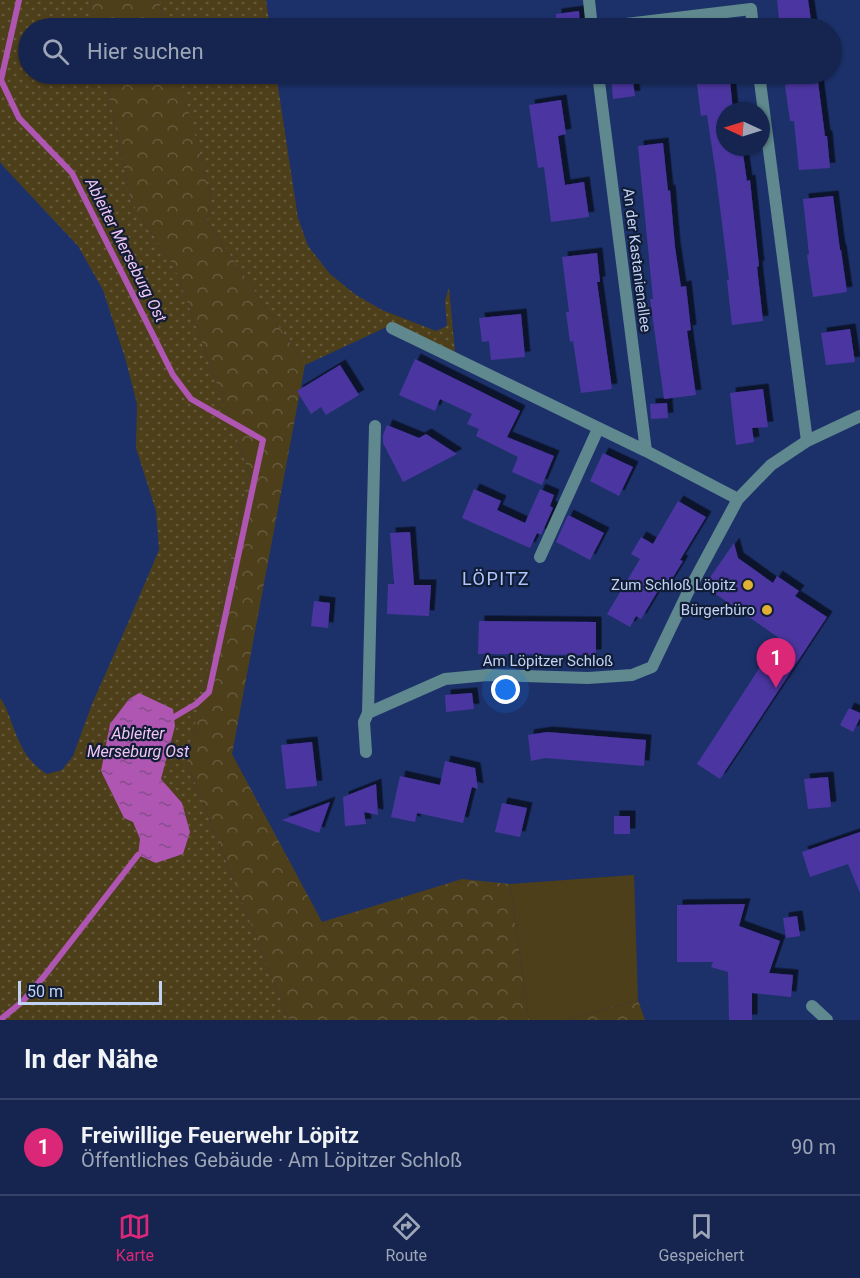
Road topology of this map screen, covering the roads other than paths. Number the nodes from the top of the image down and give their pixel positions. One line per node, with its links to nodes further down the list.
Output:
1 (589, 0): 3 (street)
2 (745, 5): 4 (street); 5 (street)
3 (591, 18)
4 (659, 18)
5 (752, 18)
6 (599, 84): 13 (street, An der Kastanienallee)
7 (760, 84): 12 (street)
8 (392, 328): 11 (street)
9 (860, 416): 12 (street, Am Löpitzer Schloß)
10 (375, 426): 16 (street)
11 (598, 429): 13 (street); 15 (street)
12 (807, 441): 14 (street, Am Löpitzer Schloß)
13 (646, 451): 14 (street)
14 (738, 499): 16 (street, Am Löpitzer Schloß)
15 (540, 557)
16 (368, 713): 17 (street)
17 (366, 752)
18 (812, 1006): 19 (street)
19 (827, 1020)

